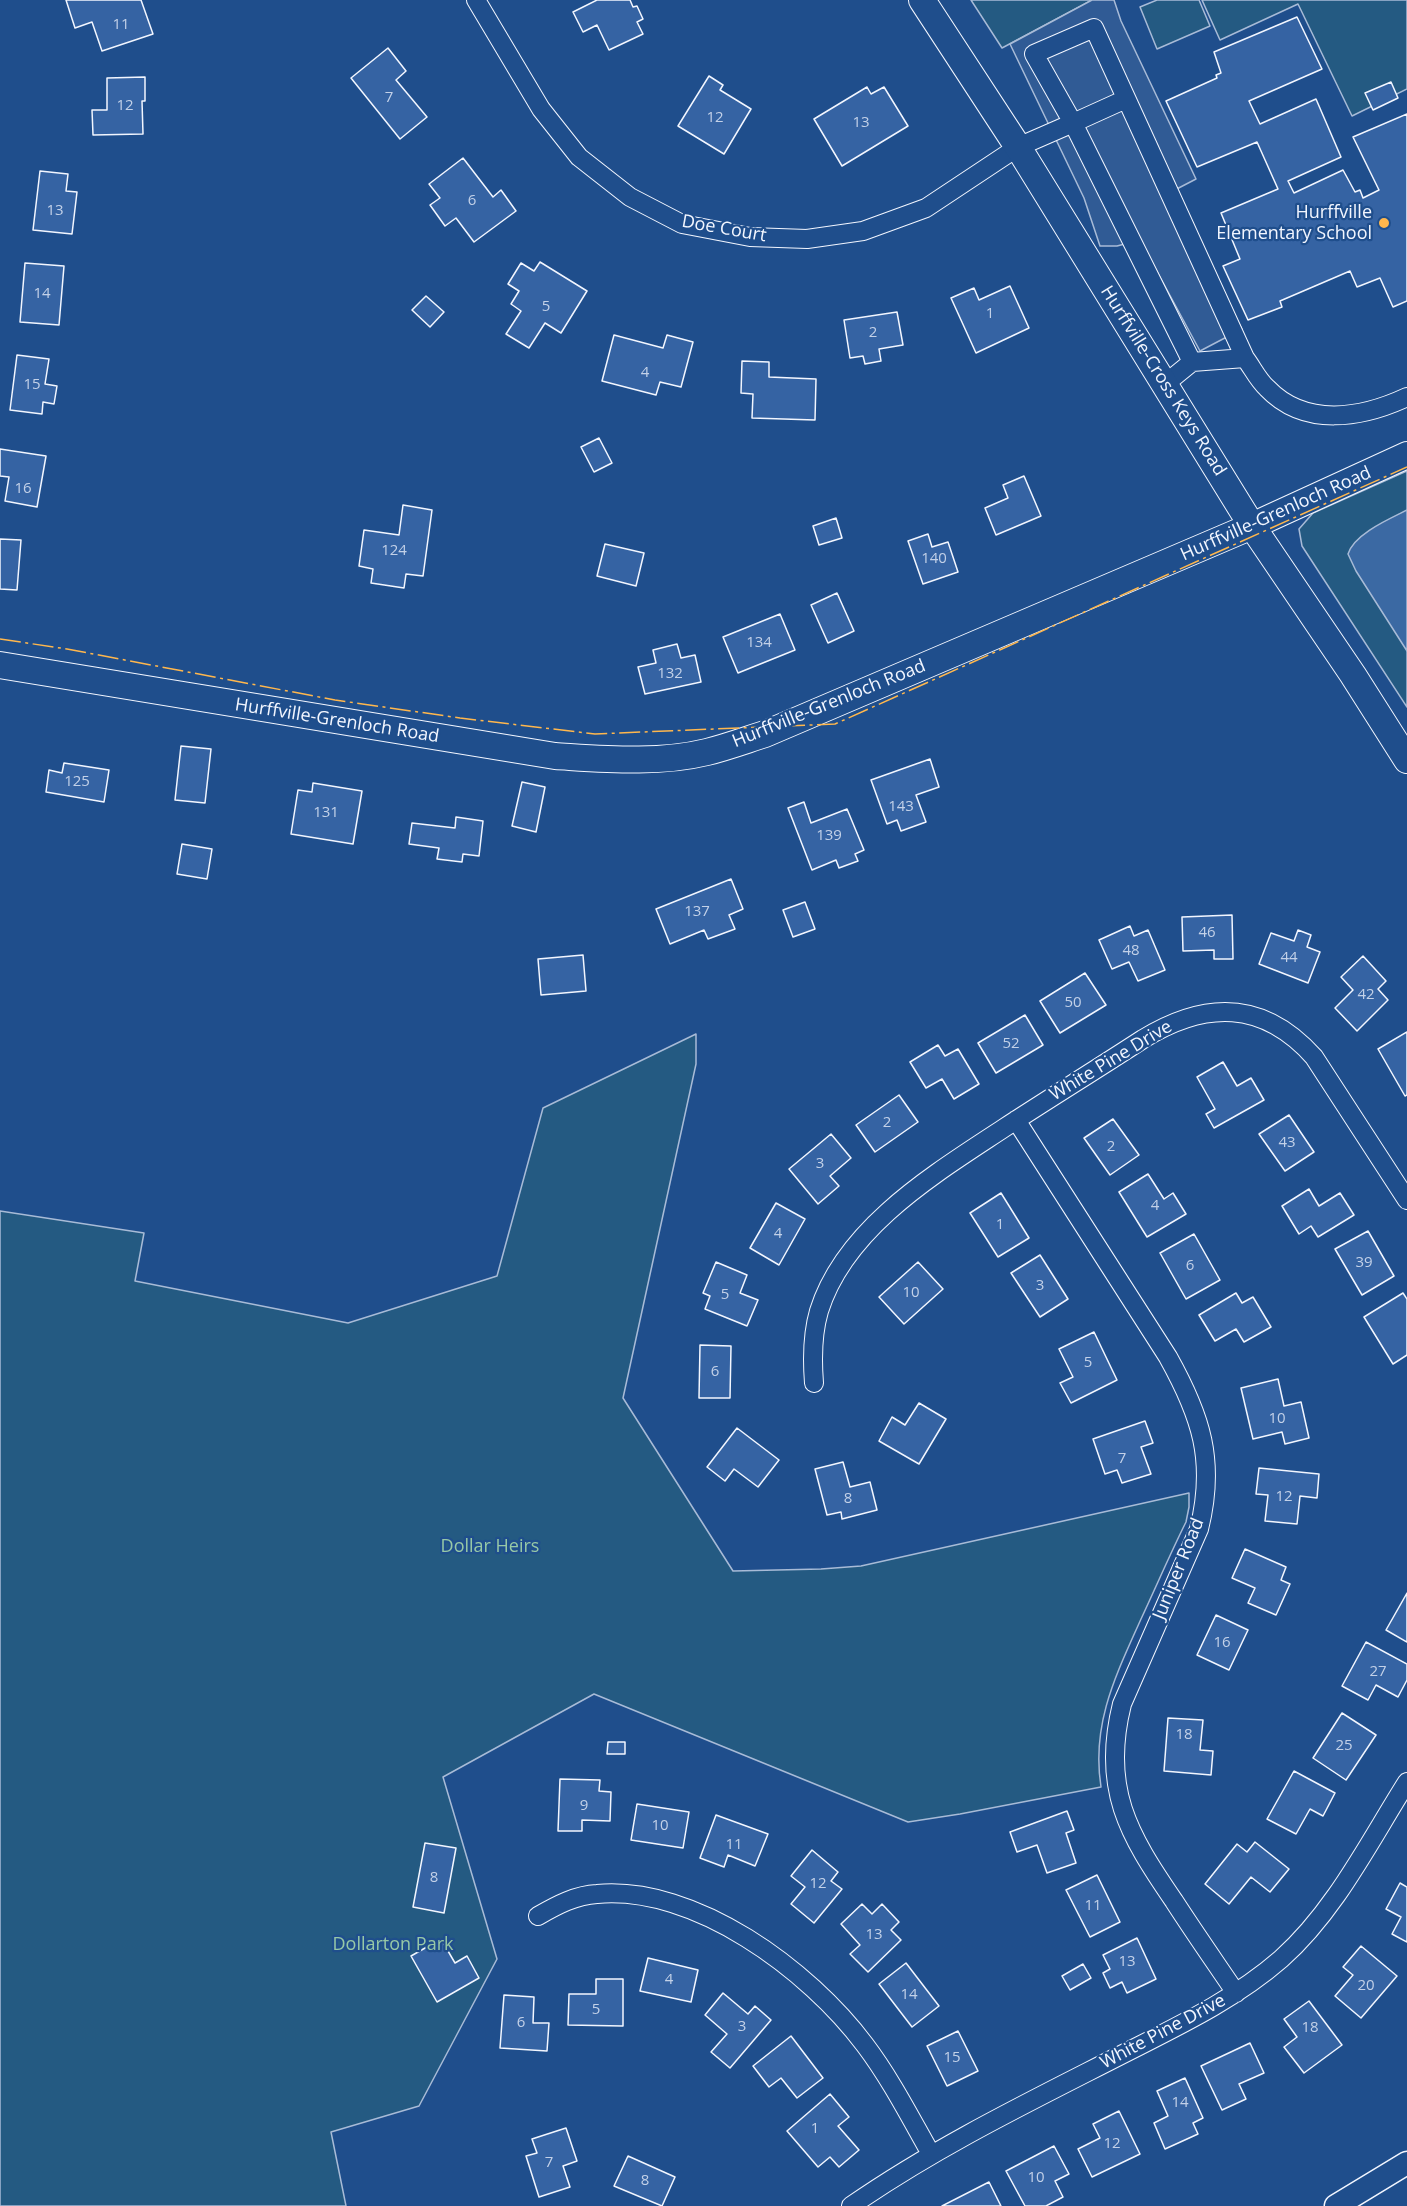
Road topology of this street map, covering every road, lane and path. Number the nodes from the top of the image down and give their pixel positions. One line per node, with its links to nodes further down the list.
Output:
1 (476, 0): 5 (street, Doe Court)
2 (922, 0): 5 (main road, Hurffville-Cross Keys Road)
3 (1126, 99): 4 (street, Doe Court); 4 (street); 6 (street)
4 (1073, 123): 5 (street, Doe Court); 7 (street)
5 (1018, 147): 8 (main road, Hurffville-Cross Keys Road)
6 (1245, 358): 7 (street); 9 (street)
7 (1192, 362): 8 (street)
8 (1165, 384): 11 (main road, Hurffville-Cross Keys Road)
9 (1407, 397)
10 (1407, 455): 11 (main road, Hurffville-Grenloch Road)
11 (1252, 526): 12 (main road, Hurffville-Grenloch Road); 13 (main road, Hurffville-Cross Keys Road)
12 (0, 665)
13 (1407, 760)
14 (1016, 1120): 15 (street, White Pine Drive); 16 (street, White Pine Drive); 19 (street, Juniper Road)
15 (1407, 1200)
16 (814, 1383)
17 (1407, 1782): 19 (street, White Pine Drive)
18 (538, 1916): 20 (street)
19 (1236, 1993): 20 (street, White Pine Drive)
20 (931, 2154): 22 (street, White Pine Drive)
21 (1407, 2163): 23 (street)
22 (851, 2206)
23 (1336, 2206)

